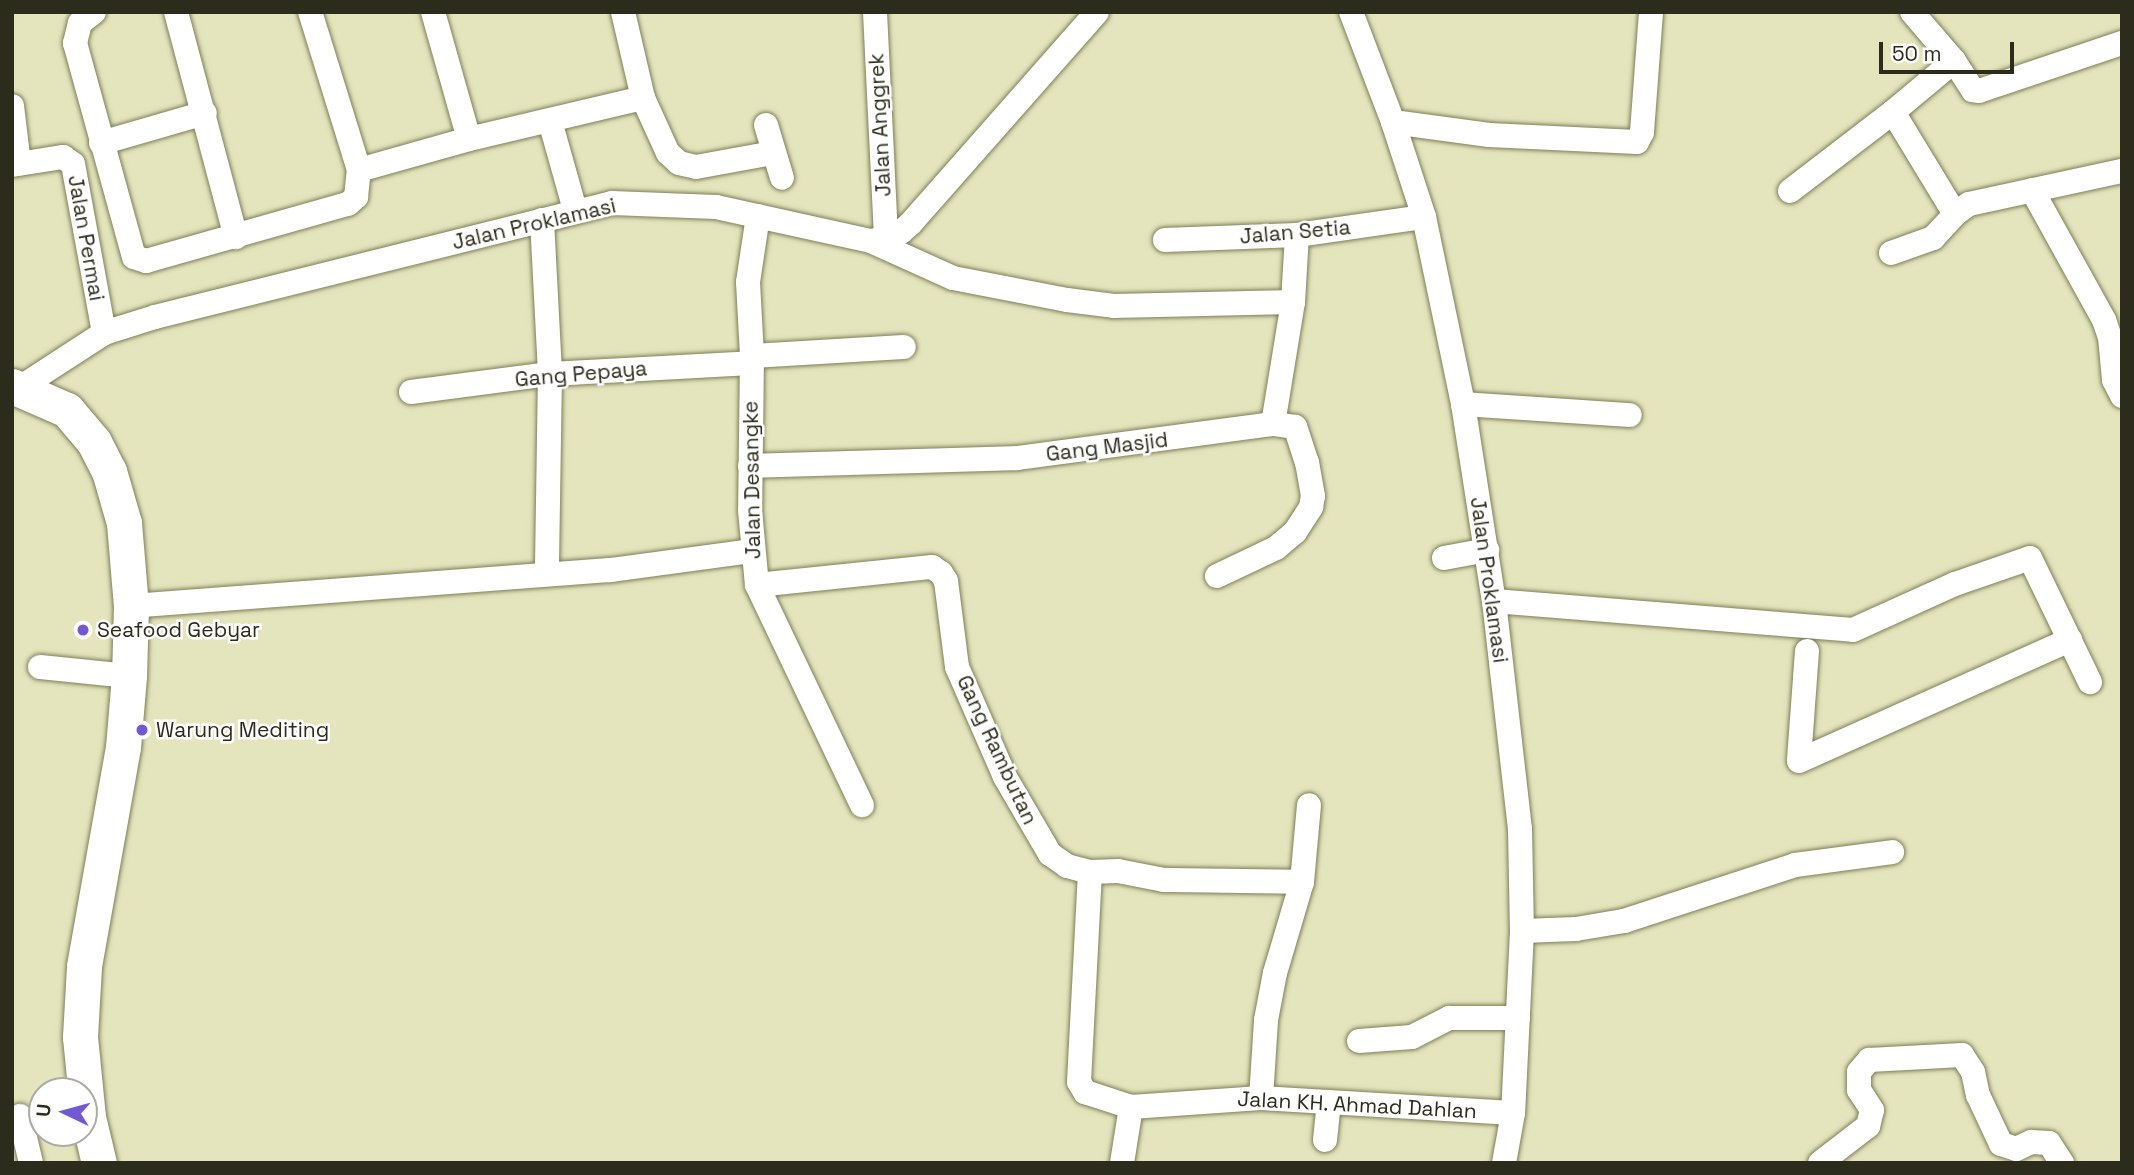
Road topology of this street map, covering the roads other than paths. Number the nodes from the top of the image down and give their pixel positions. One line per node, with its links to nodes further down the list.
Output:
1 (94, 12): 21 (street)
2 (176, 12): 16 (street)
3 (310, 12): 24 (street)
4 (433, 12): 20 (street)
5 (623, 12): 13 (street)
6 (875, 12): 36 (street, Jalan Anggrek)
7 (1097, 12): 36 (street)
8 (1351, 12): 18 (street, Jalan Proklamasi)
9 (1651, 12): 18 (street)
10 (1912, 12): 12 (street)
11 (2122, 43): 12 (street)
12 (1954, 61): 15 (street)
13 (643, 98): 17 (street); 22 (street)
14 (12, 106): 23 (street)
15 (1893, 112): 28 (street); 30 (street)
16 (205, 113): 21 (street); 35 (street)
17 (550, 121): 20 (street); 29 (street)
18 (1393, 122): 32 (street, Jalan Proklamasi)
19 (766, 125): 22 (street)
20 (469, 139): 24 (street)
21 (101, 143): 35 (street)
22 (773, 153): 26 (street)
23 (16, 165): 40 (street, Jalan Permai)
24 (359, 170): 35 (street)
25 (2122, 171): 27 (street)
26 (782, 178)
27 (2032, 190): 30 (street); 46 (street)
28 (1790, 191)
29 (575, 210): 31 (street, Jalan Proklamasi); 33 (street, Jalan Proklamasi)
30 (1955, 214): 38 (street)
31 (758, 216): 36 (street, Jalan Proklamasi); 42 (street, Jalan Desangke)
32 (1424, 216): 34 (street, Jalan Setia); 47 (street, Jalan Proklamasi)
33 (542, 220): 40 (street, Jalan Proklamasi); 43 (street)
34 (1297, 235): 37 (street, Jalan Setia); 39 (street)
35 (236, 237)
36 (879, 240): 39 (street, Jalan Proklamasi)
37 (1165, 240)
38 (1891, 253)
39 (1293, 302): 49 (street)
40 (104, 333): 44 (street, Jalan Proklamasi)
41 (904, 347): 42 (street, Gang Pepaya)
42 (751, 359): 43 (street, Gang Pepaya); 50 (street, Jalan Desangke)
43 (550, 374): 45 (street, Gang Pepaya); 54 (street)
44 (17, 387): 58 (highway)
45 (411, 392)
46 (2122, 396)
47 (1463, 404): 48 (street); 51 (street, Jalan Proklamasi)
48 (1630, 415)
49 (1273, 424): 50 (street, Gang Masjid); 55 (street)
50 (750, 466): 52 (street, Jalan Desangke)
51 (1487, 550): 53 (street); 57 (street, Jalan Proklamasi)
52 (751, 551): 54 (street); 56 (street, Jalan Desangke)
53 (1444, 558)
54 (547, 574): 58 (street)
55 (1217, 576)
56 (757, 585): 66 (street, Jalan Desangke); 69 (street, Gang Rambutan)
57 (1494, 601): 59 (street); 71 (street, Jalan Proklamasi)
58 (131, 606): 64 (highway)
59 (1796, 623): 60 (street); 62 (street)
60 (1853, 629): 61 (street); 62 (street)
61 (2070, 640): 62 (street); 65 (street)
62 (1807, 651)
63 (40, 667): 64 (street)
64 (130, 676): 74 (highway)
65 (2090, 682)
66 (862, 804)
67 (1309, 805): 70 (street)
68 (1892, 852): 71 (street)
69 (1090, 872): 70 (street, Gang Rambutan); 77 (street)
70 (1302, 882): 75 (street)
71 (1522, 931): 72 (street, Jalan Proklamasi)
72 (1518, 1018): 73 (street); 78 (street, Jalan Proklamasi)
73 (1359, 1041)
74 (83, 1077)
75 (1261, 1098): 76 (street, Jalan KH. Ahmad Dahlan); 77 (street, Jalan KH. Ahmad Dahlan)
76 (1329, 1102): 78 (street, Jalan KH. Ahmad Dahlan); 80 (street)
77 (1131, 1108): 82 (street)
78 (1513, 1113): 83 (street, Jalan Proklamasi)
79 (25, 1116): 81 (street)
80 (1325, 1140)
81 (30, 1163)
82 (1122, 1163)
83 (1504, 1163)
84 (1820, 1163): 85 (street)
85 (2062, 1163)

